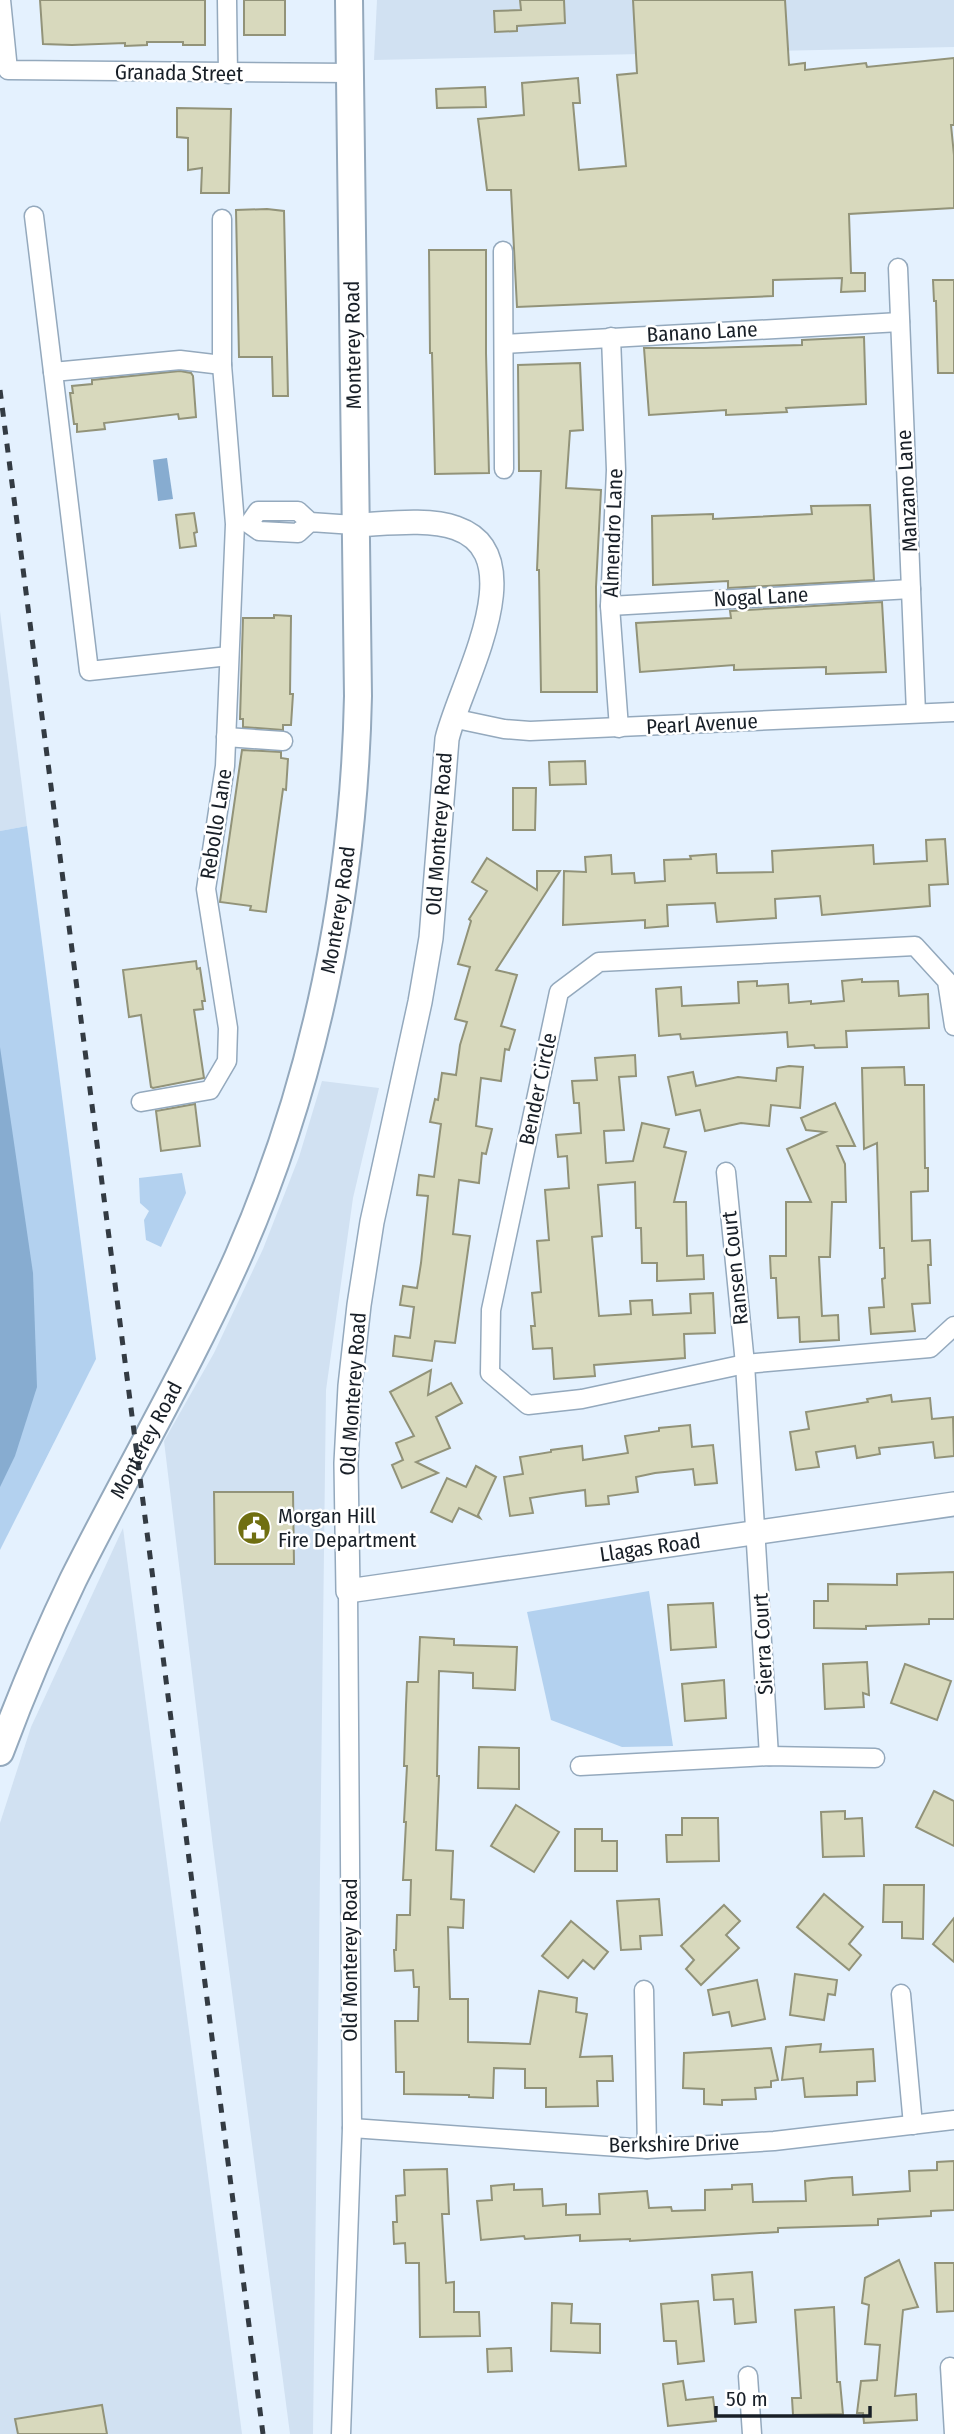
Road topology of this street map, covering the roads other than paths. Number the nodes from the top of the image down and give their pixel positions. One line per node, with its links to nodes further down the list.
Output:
1 (1, 0): 5 (street, Granada Street)
2 (227, 0): 5 (street)
3 (349, 0): 4 (main road, Monterey Road)
4 (350, 73): 5 (street, Granada Street); 17 (main road, Monterey Road)
5 (228, 74)
6 (34, 216): 14 (street)
7 (222, 219): 13 (street, Rebollo Lane)
8 (503, 251): 12 (street)
9 (898, 268): 10 (street, Manzano Lane)
10 (900, 322): 11 (street, Banano Lane); 18 (street, Manzano Lane)
11 (611, 337): 12 (street, Banano Lane); 19 (street, Almendro Lane)
12 (505, 344): 15 (street)
13 (222, 365): 14 (street); 16 (street, Rebollo Lane)
14 (52, 372): 20 (street)
15 (505, 469)
16 (242, 524): 17 (street); 20 (street, Rebollo Lane)
17 (355, 525): 23 (street, Old Monterey Road); 35 (main road, Monterey Road)
18 (911, 589): 19 (street, Nogal Lane); 22 (street, Manzano Lane)
19 (610, 606): 24 (street, Almendro Lane)
20 (229, 656): 25 (street, Rebollo Lane)
21 (954, 712): 22 (street, Pearl Avenue)
22 (916, 713): 24 (street, Pearl Avenue)
23 (452, 718): 24 (street, Pearl Avenue); 34 (street, Old Monterey Road)
24 (619, 728)
25 (226, 737): 26 (street); 28 (street, Rebollo Lane)
26 (283, 741)
27 (954, 1026): 31 (street, Bender Circle)
28 (141, 1102)
29 (726, 1172): 31 (street, Ransen Court)
30 (954, 1326): 31 (street, Bender Circle)
31 (745, 1364): 33 (street)
32 (954, 1504): 33 (street, Llagas Road)
33 (757, 1532): 34 (street, Llagas Road); 36 (street, Sierra Court)
34 (348, 1591): 43 (street, Old Monterey Road)
35 (0, 1752)
36 (769, 1756): 37 (street); 38 (street)
37 (875, 1758)
38 (580, 1766)
39 (644, 1990): 44 (street)
40 (901, 1994): 42 (street)
41 (954, 2120): 42 (street, Berkshire Drive)
42 (913, 2125): 44 (street, Berkshire Drive)
43 (352, 2128): 44 (street, Berkshire Drive); 47 (street, Old Monterey Road)
44 (647, 2149)
45 (950, 2367): 49 (street)
46 (748, 2376): 48 (street)
47 (341, 2434)
48 (752, 2434)
49 (954, 2434)

